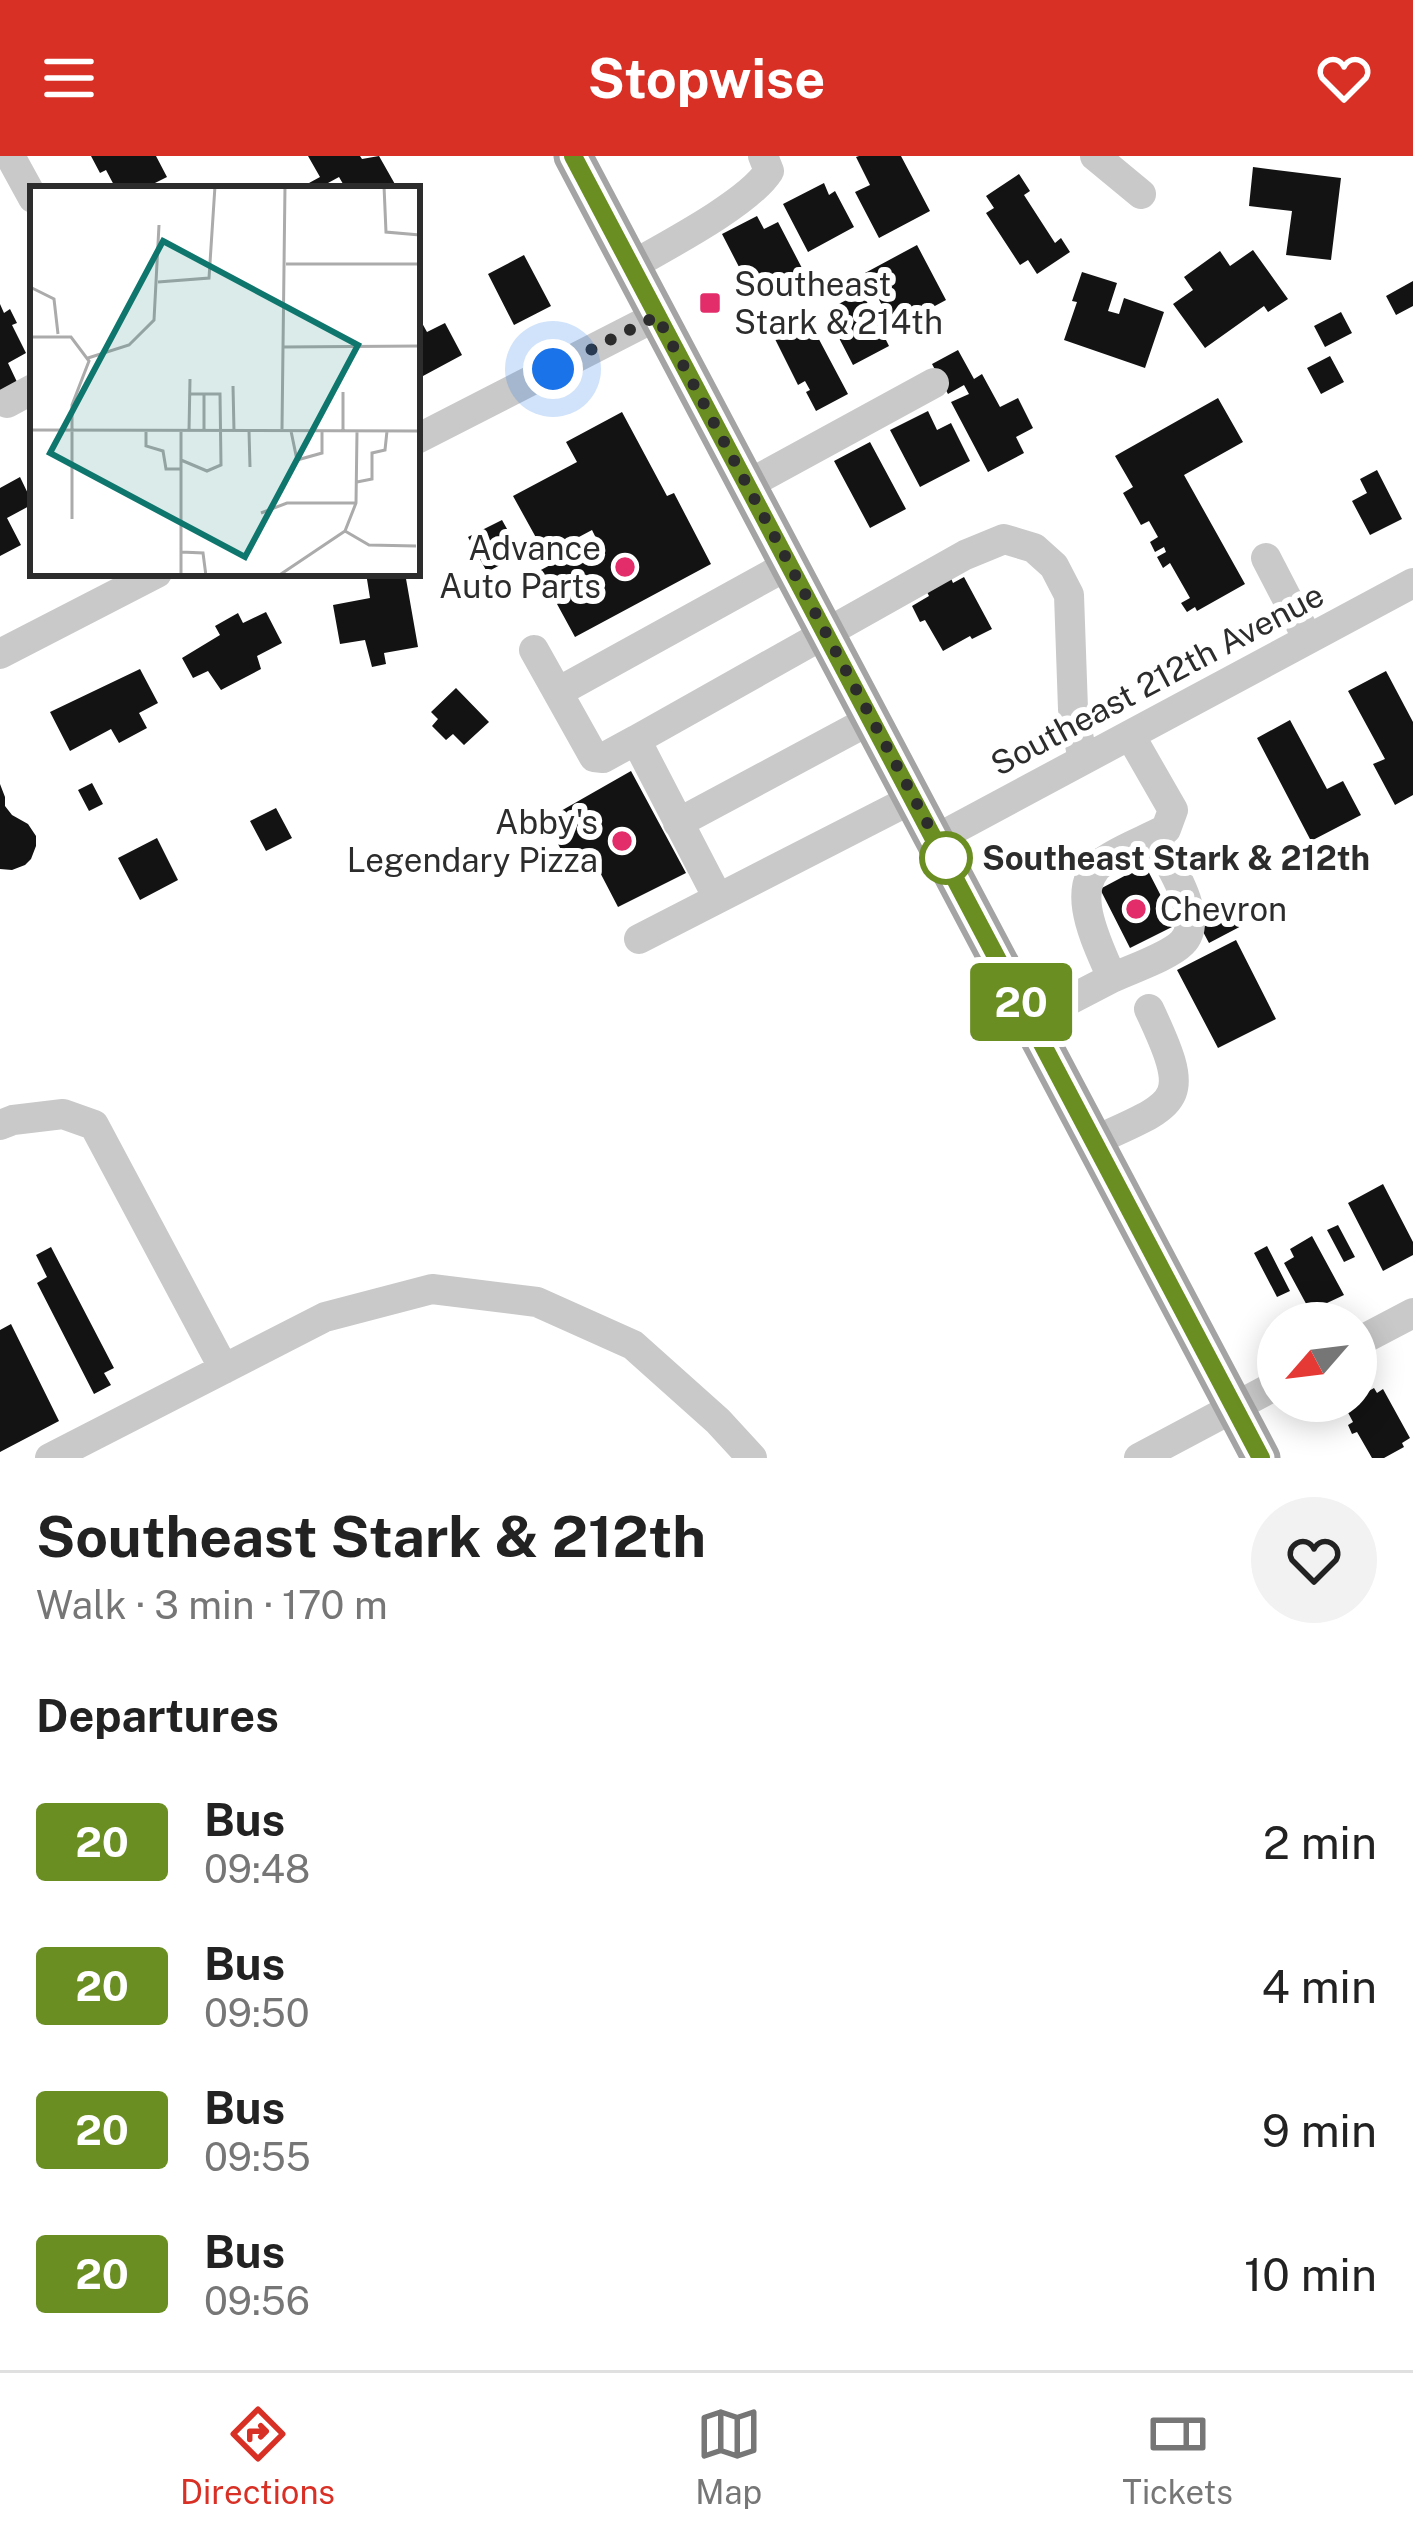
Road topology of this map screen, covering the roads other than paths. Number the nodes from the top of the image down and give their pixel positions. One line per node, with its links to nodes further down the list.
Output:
1 (10, 156): 5 (street)
2 (573, 156): 7 (main road)
3 (763, 156): 7 (street)
4 (1095, 156): 6 (street)
5 (30, 193)
6 (1142, 194)
7 (631, 266): 8 (main road)
8 (657, 316): 10 (street); 11 (main road)
9 (934, 383): 11 (street)
10 (420, 437)
11 (747, 485): 13 (main road)
12 (1266, 558): 17 (street)
13 (790, 565): 16 (main road); 20 (street)
14 (151, 576): 19 (street)
15 (1413, 583): 17 (street, Southeast 212th Avenue)
16 (826, 632): 21 (main road); 23 (street); 24 (street)
17 (1308, 639): 22 (street, Southeast 212th Avenue)
18 (534, 650): 20 (street)
19 (0, 654)
20 (558, 692): 23 (street)
21 (872, 718): 25 (main road); 26 (street)
22 (1130, 735): 24 (street, Southeast 212th Avenue); 27 (street)
23 (636, 740): 26 (street)
24 (1083, 760): 28 (street, Southeast 212th Avenue)
25 (914, 798): 28 (main road); 29 (street)
26 (679, 823): 29 (street)
27 (1154, 836): 31 (street); 31 (street)
28 (936, 839): 33 (main road)
29 (718, 898): 30 (street)
30 (639, 939)
31 (1112, 978): 33 (street)
32 (1149, 1010): 35 (street)
33 (1031, 1020): 35 (main road)
34 (0, 1125): 38 (street)
35 (1094, 1141): 40 (main road)
36 (1413, 1312): 37 (street)
37 (1377, 1332)
38 (224, 1369): 41 (street); 42 (street)
39 (1257, 1395): 40 (street)
40 (1234, 1407): 43 (street); 44 (main road)
41 (50, 1458)
42 (752, 1458)
43 (1139, 1458)
44 (1261, 1458)

